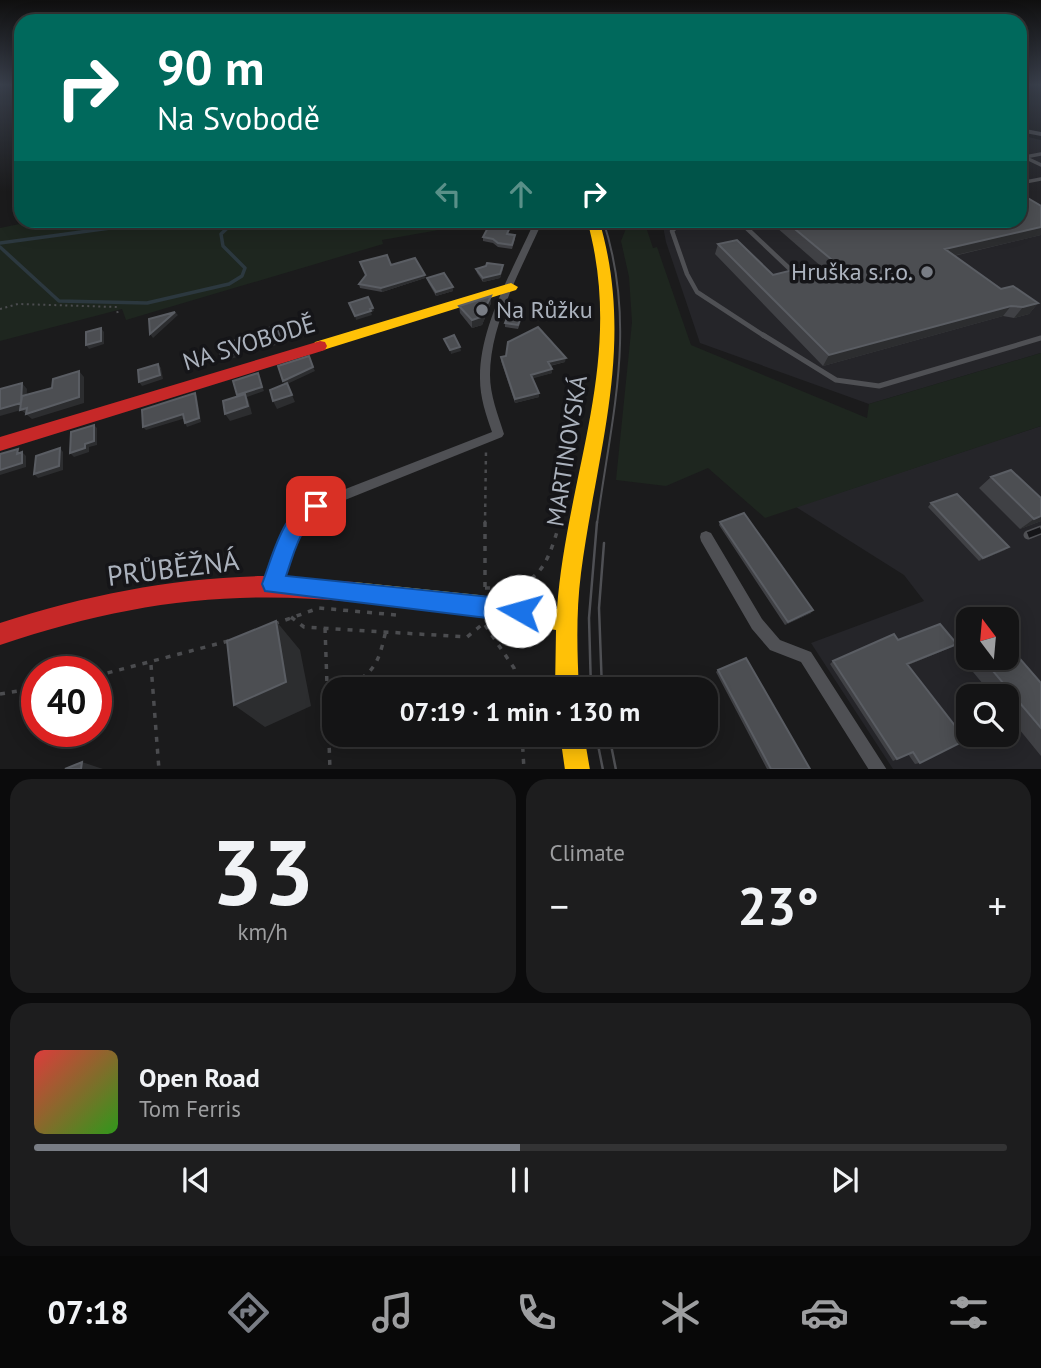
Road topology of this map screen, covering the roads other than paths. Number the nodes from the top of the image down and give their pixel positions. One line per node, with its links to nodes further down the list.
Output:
1 (1027, 158): 2 (lane)
2 (1032, 160): 3 (lane); 4 (lane)
3 (1027, 161)
4 (1041, 165)
5 (536, 228): 10 (street)
6 (595, 228): 15 (street, MARTINOVSKÁ)
7 (675, 228): 11 (lane)
8 (746, 228): 9 (lane)
9 (791, 270)
10 (511, 288): 12 (street, NA SVOBODĚ); 14 (street)
11 (1041, 338)
12 (0, 444)
13 (706, 537): 20 (street)
14 (273, 584): 15 (street, PRŮBĚŽNÁ); 16 (street, PRŮBĚŽNÁ)
15 (566, 621): 17 (street, MARTINOVSKÁ)
16 (0, 634)
17 (567, 677)
18 (574, 747): 19 (street)
19 (578, 769)
20 (879, 769)

